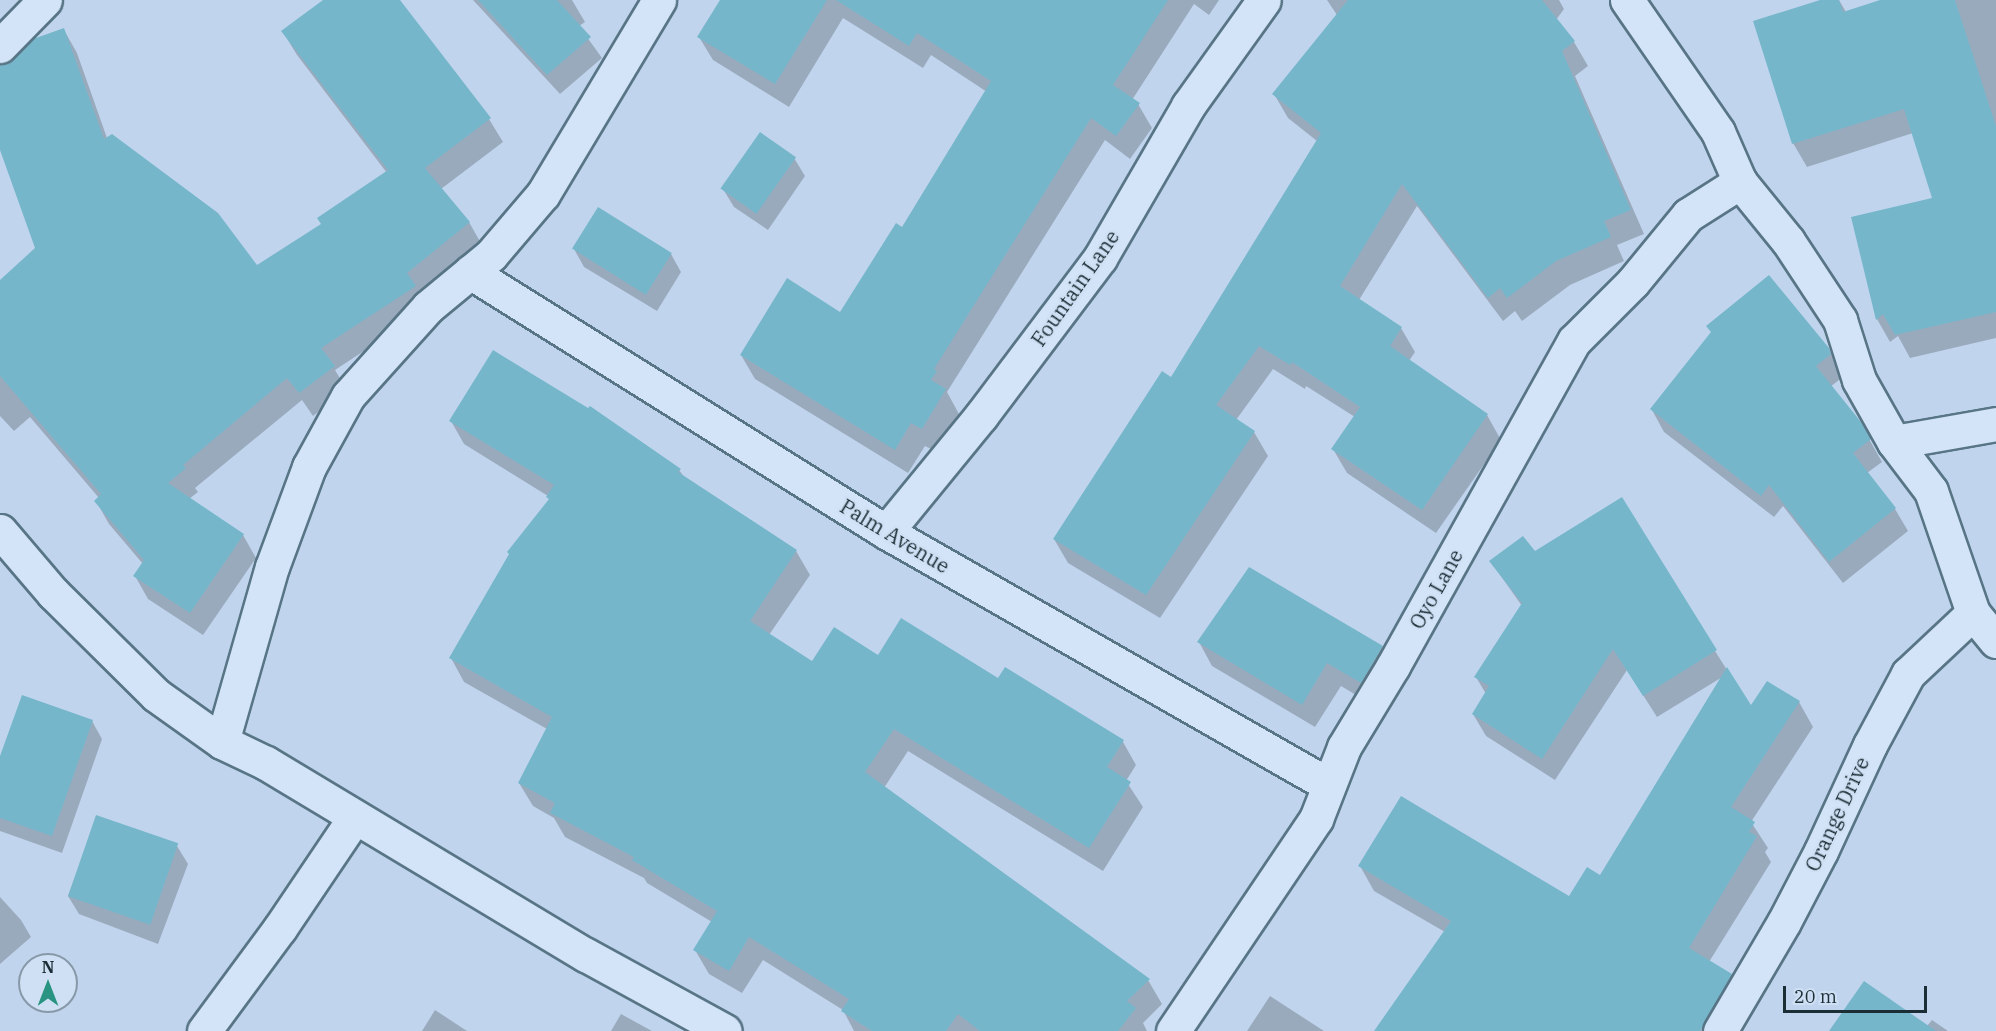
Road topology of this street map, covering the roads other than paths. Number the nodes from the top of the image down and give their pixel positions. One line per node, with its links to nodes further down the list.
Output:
1 (45, 0): 5 (street)
2 (658, 0): 7 (street)
3 (1264, 0): 11 (street, Fountain Lane)
4 (1638, 3): 6 (street)
5 (0, 46)
6 (1740, 182): 9 (street); 15 (street, Oyo Lane)
7 (470, 272): 11 (street, Palm Avenue); 14 (street)
8 (1996, 424): 9 (street)
9 (1894, 442): 12 (street)
10 (0, 531): 14 (street)
11 (886, 532): 15 (street, Palm Avenue)
12 (1973, 613): 13 (street); 20 (street, Orange Drive)
13 (1996, 641)
14 (222, 742): 16 (street)
15 (1329, 785): 19 (street, Oyo Lane)
16 (355, 817): 17 (street); 18 (street)
17 (204, 1031)
18 (724, 1031)
19 (1173, 1031)
20 (1720, 1031)

